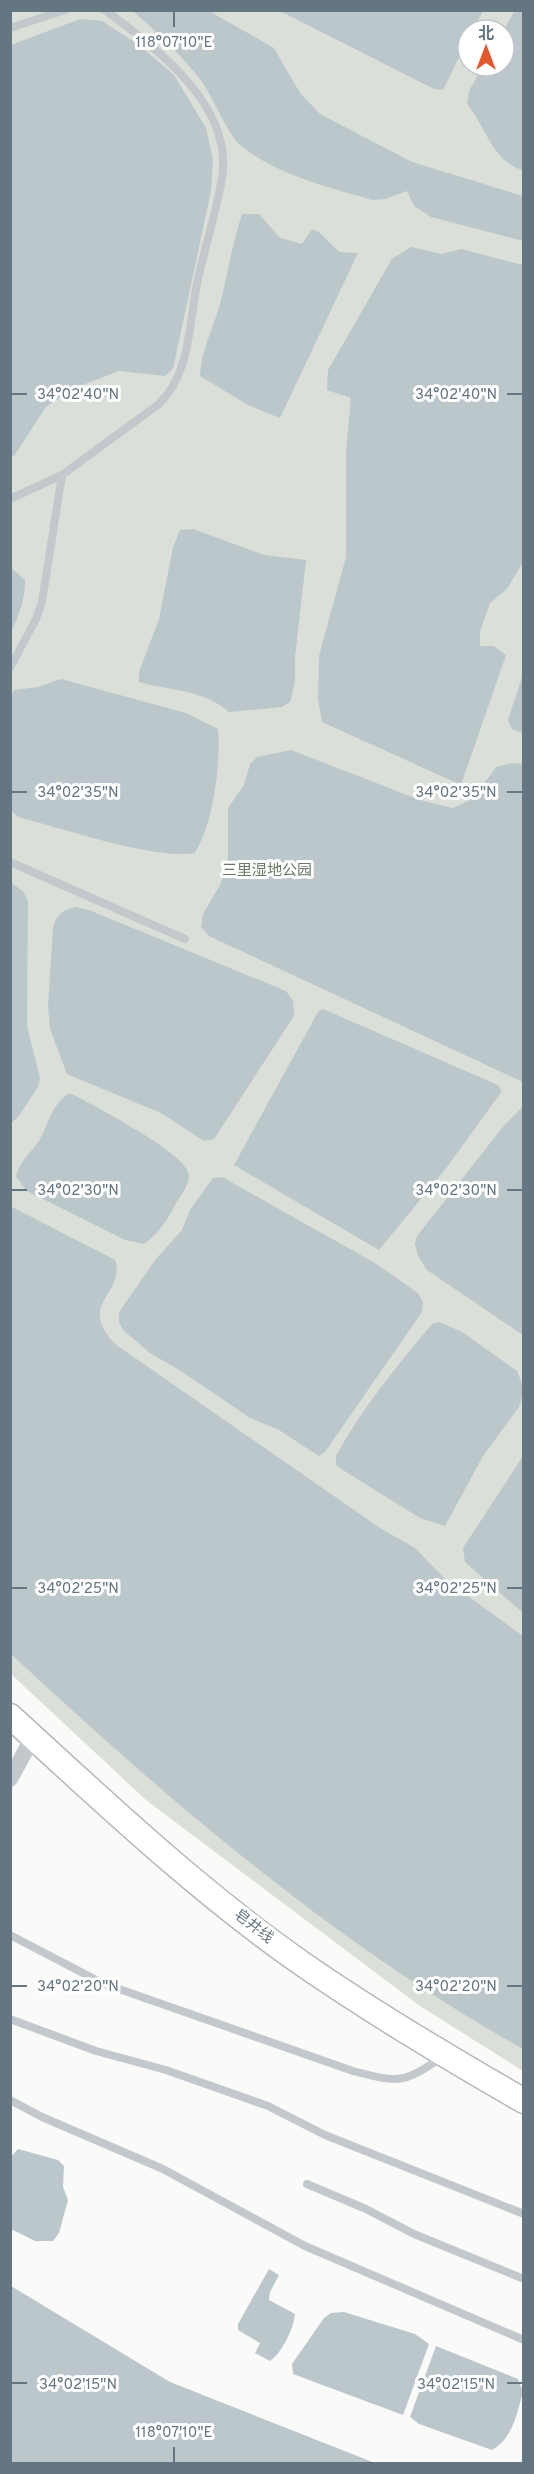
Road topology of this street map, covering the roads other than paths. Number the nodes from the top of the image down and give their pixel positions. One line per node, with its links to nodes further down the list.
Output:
1 (65, 10): 3 (lane)
2 (105, 10): 4 (lane)
3 (10, 28)
4 (62, 475): 5 (lane); 6 (lane)
5 (10, 499)
6 (10, 668)
7 (10, 862): 8 (lane)
8 (185, 939)
9 (10, 1716): 10 (street, 皂井线)
10 (33, 1737): 11 (street); 14 (street, 皂井线)
11 (10, 1779)
12 (10, 1935): 14 (lane)
13 (10, 2019): 18 (lane)
14 (445, 2055): 16 (street, 皂井线)
15 (10, 2100): 20 (lane)
16 (524, 2101)
17 (307, 2184): 19 (lane)
18 (524, 2214)
19 (524, 2279)
20 (524, 2340)

